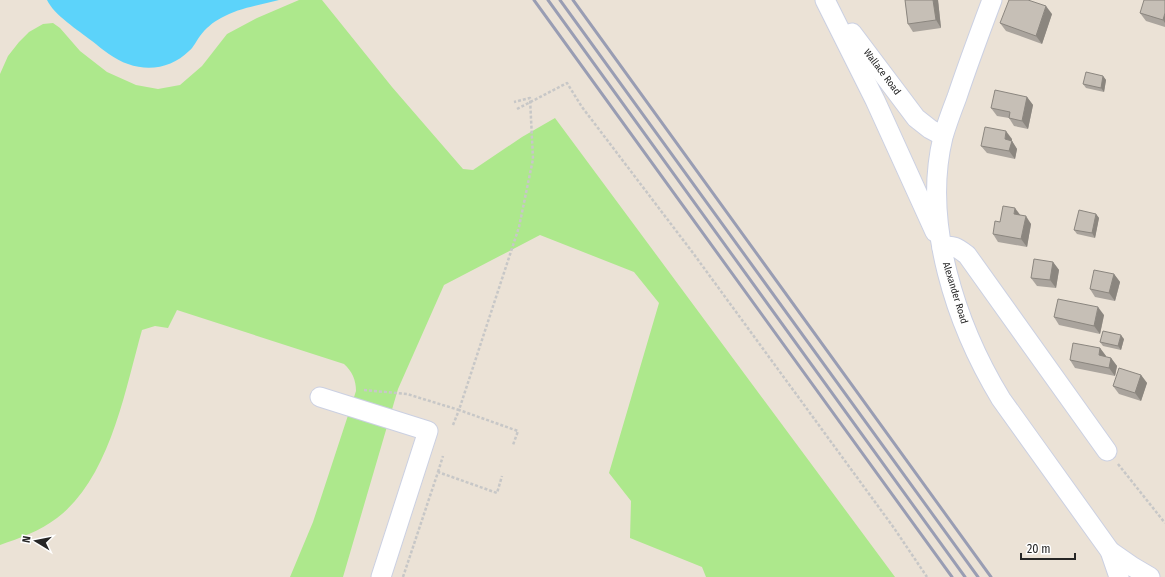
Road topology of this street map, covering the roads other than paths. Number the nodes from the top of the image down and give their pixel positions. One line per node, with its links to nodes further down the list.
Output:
1 (825, 0): 5 (street)
2 (828, 0): 4 (street, Wallace Road)
3 (992, 0): 4 (street, Alexander Road)
4 (943, 136): 5 (street, Alexander Road)
5 (942, 248): 7 (street); 8 (street, Alexander Road)
6 (320, 397): 9 (street)
7 (1106, 451)
8 (1110, 551): 10 (street, Alexander Road); 11 (street, Alexander Road)
9 (381, 577)
10 (1119, 577)
11 (1150, 577)

